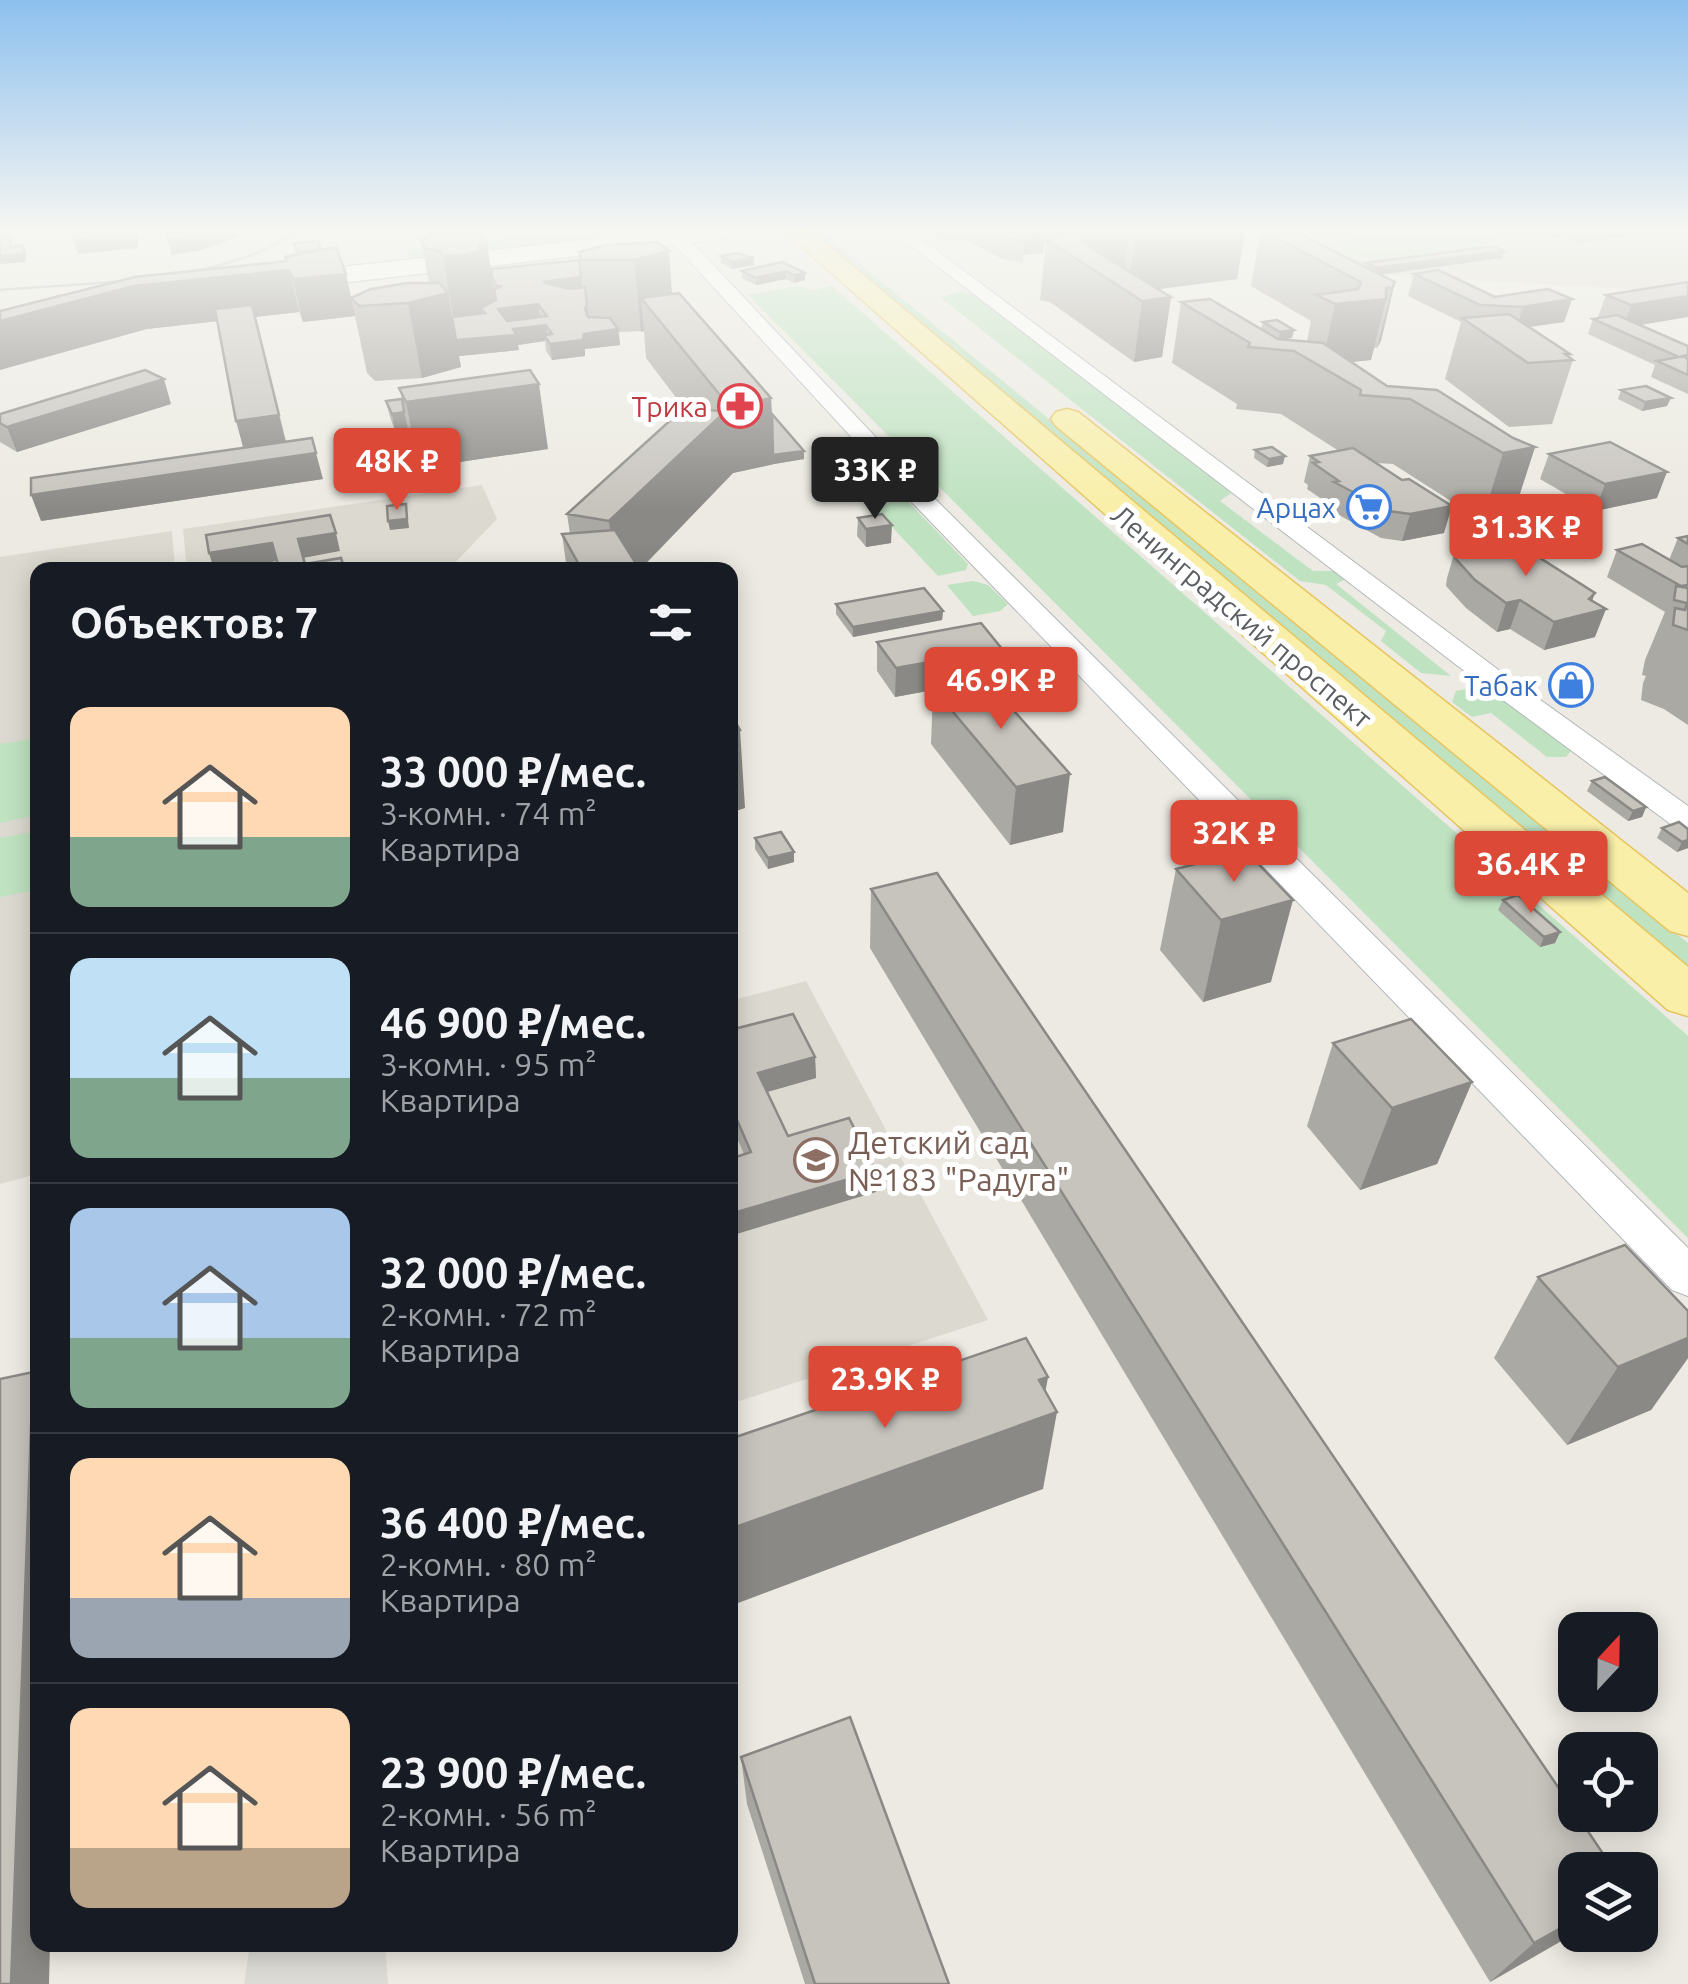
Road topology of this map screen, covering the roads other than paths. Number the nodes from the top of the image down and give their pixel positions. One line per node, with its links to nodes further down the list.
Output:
1 (758, 325): 8 (street)
2 (905, 325): 7 (main road, Ленинградский проспект)
3 (949, 325): 6 (main road, Ленинградский проспект)
4 (1025, 325): 5 (street)
5 (1688, 821)
6 (1688, 919)
7 (1688, 997)
8 (1688, 1276)

